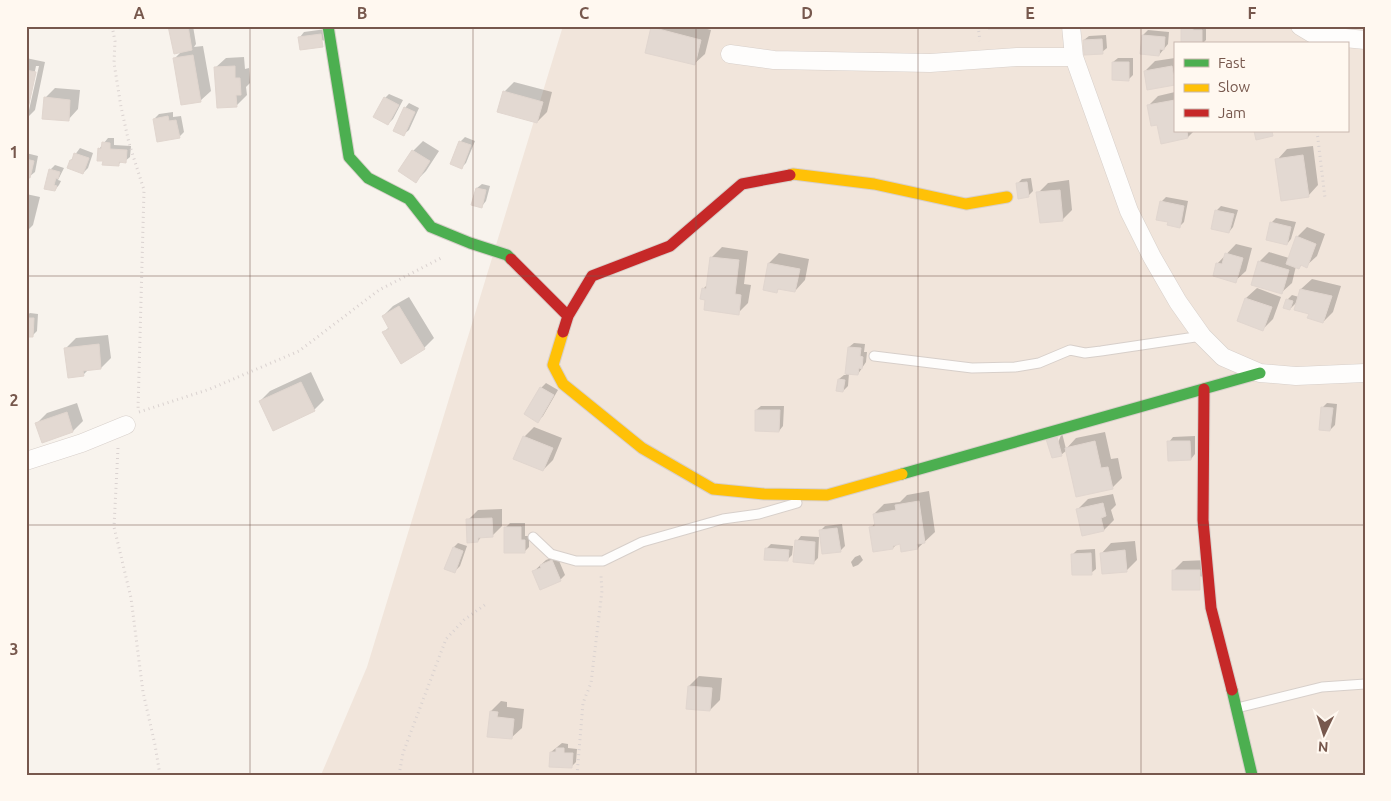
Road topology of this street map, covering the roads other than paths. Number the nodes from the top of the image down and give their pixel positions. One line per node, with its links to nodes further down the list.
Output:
1 (328, 26): 8 (street)
2 (1072, 26): 6 (street)
3 (1300, 26): 4 (street)
4 (1365, 40)
5 (730, 54): 6 (street)
6 (1074, 57): 9 (street)
7 (1007, 197): 8 (street)
8 (568, 316): 16 (street)
9 (1202, 336): 10 (lane); 11 (street)
10 (874, 356)
11 (1260, 373): 12 (street); 13 (street)
12 (1365, 373)
13 (1204, 389): 16 (street); 19 (street)
14 (132, 419): 15 (street)
15 (26, 461)
16 (827, 495): 17 (lane)
17 (533, 537)
18 (1365, 684): 19 (lane)
19 (1237, 708): 20 (street)
20 (1252, 775)

